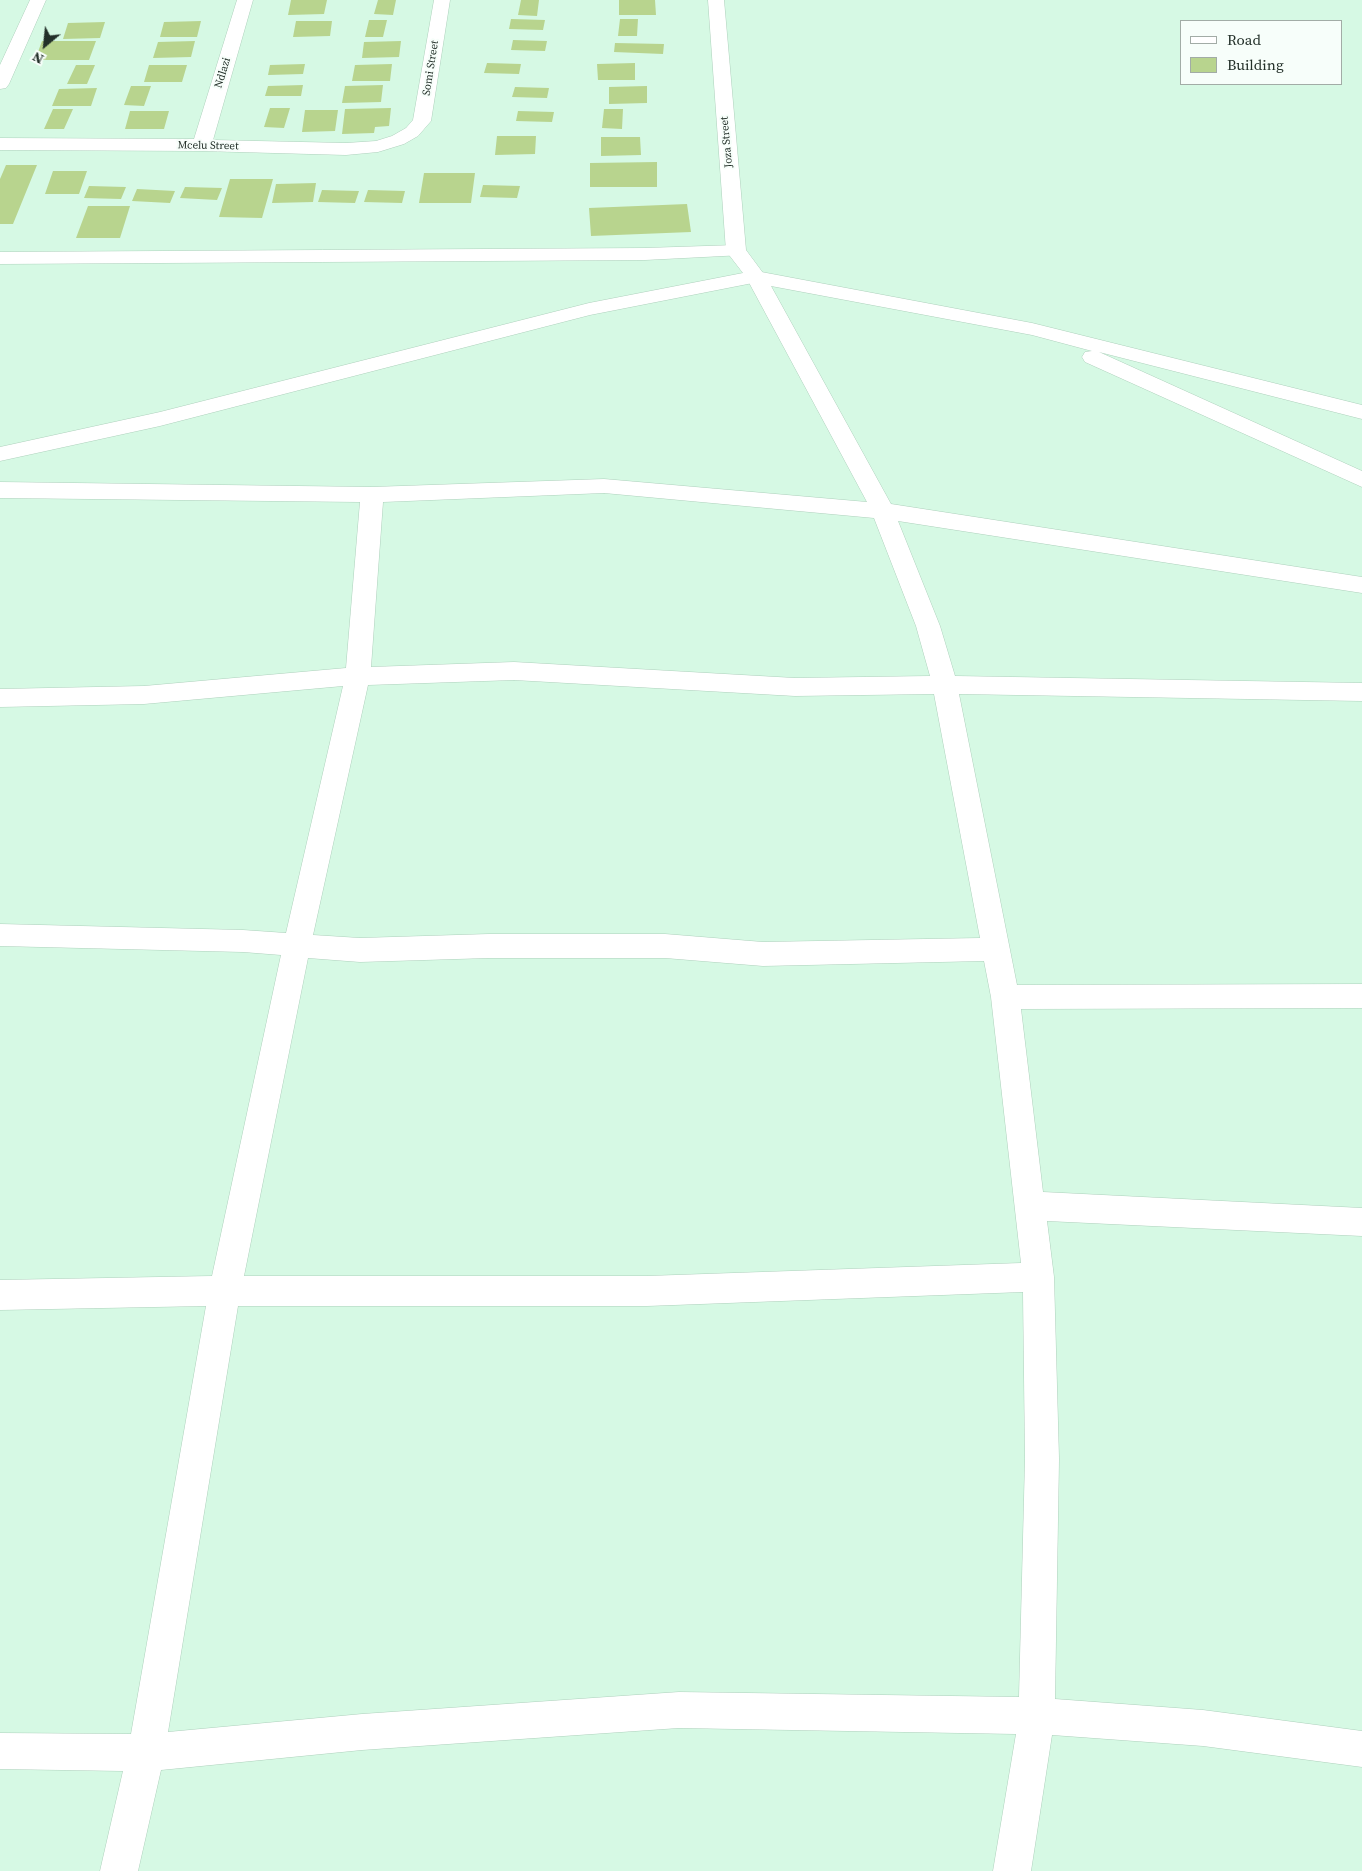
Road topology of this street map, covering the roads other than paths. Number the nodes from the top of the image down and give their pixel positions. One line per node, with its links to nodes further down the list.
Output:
1 (38, 0): 5 (street)
2 (245, 0): 8 (street, Ndlazi)
3 (442, 0): 6 (street, Somi Street)
4 (716, 0): 9 (street, Joza Street)
5 (0, 84)
6 (412, 132): 8 (street, Mcelu Street)
7 (0, 144): 8 (street, Mcelu Street)
8 (202, 145)
9 (736, 251): 10 (street); 11 (street)
10 (0, 258)
11 (756, 277): 12 (street); 14 (street); 18 (street)
12 (1032, 329): 13 (street); 15 (street)
13 (1362, 412)
14 (0, 454)
15 (1362, 480)
16 (0, 490): 17 (street)
17 (372, 495): 18 (street); 20 (street)
18 (883, 511): 19 (street); 21 (street)
19 (1362, 585)
20 (358, 676): 21 (street); 23 (street); 25 (street)
21 (945, 684): 22 (street); 26 (street)
22 (1362, 692)
23 (0, 698)
24 (0, 935): 25 (street)
25 (298, 945): 26 (street); 32 (street)
26 (997, 949): 28 (street)
27 (1362, 996): 28 (street)
28 (1005, 998): 29 (street)
29 (1030, 1206): 30 (street); 31 (street)
30 (1362, 1222)
31 (1038, 1277): 32 (street); 34 (street)
32 (225, 1291): 33 (street); 37 (street)
33 (0, 1295)
34 (1037, 1716): 35 (street); 37 (street); 39 (street)
35 (1362, 1749)
36 (0, 1752): 37 (street)
37 (146, 1753): 38 (street)
38 (120, 1871)
39 (1012, 1871)

